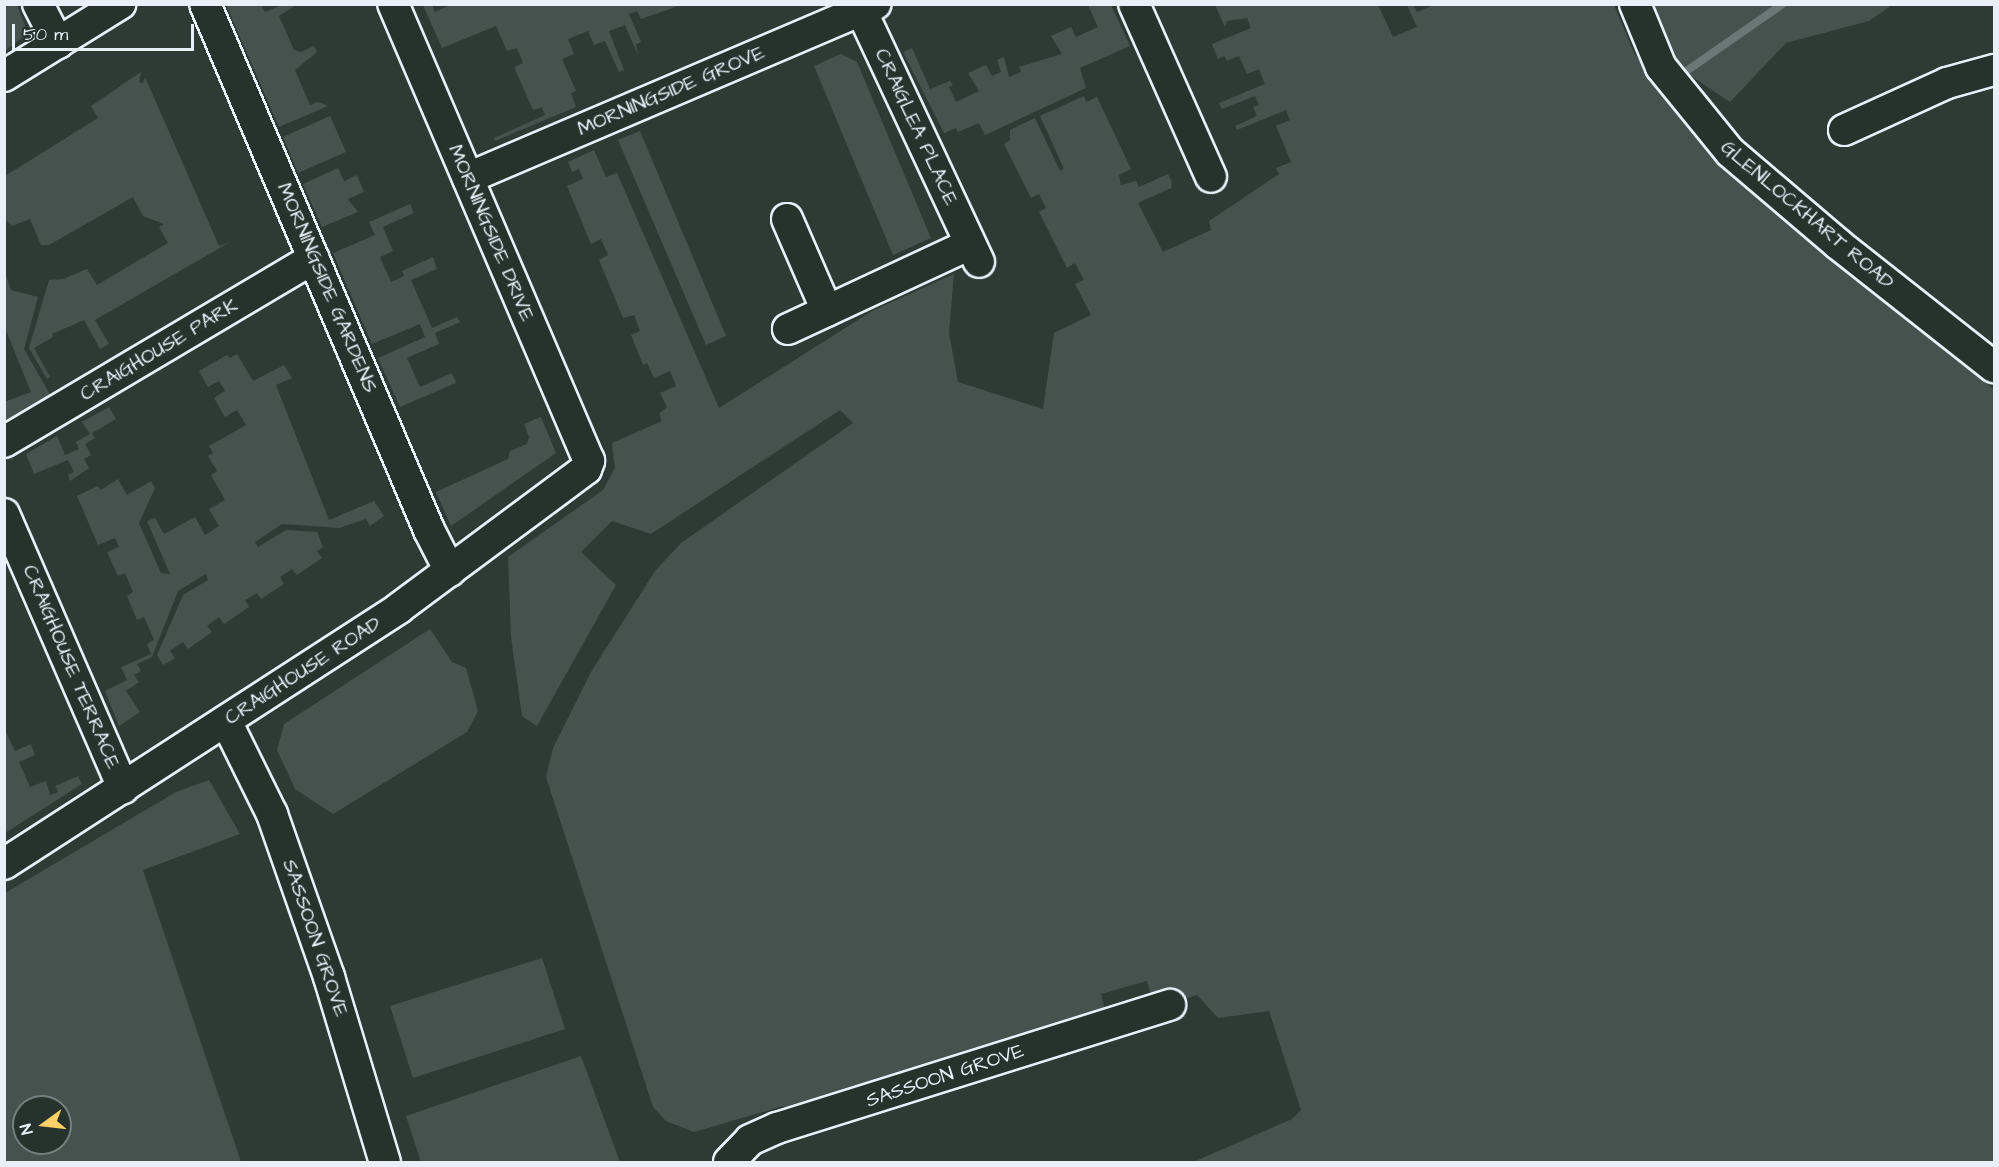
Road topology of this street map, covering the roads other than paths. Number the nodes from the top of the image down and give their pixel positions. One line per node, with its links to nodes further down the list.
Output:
1 (38, 4): 8 (street)
2 (120, 4): 8 (street)
3 (205, 4): 15 (street, MORNINGSIDE GARDENS)
4 (393, 4): 13 (street, MORNINGSIDE DRIVE)
5 (1134, 4): 12 (street)
6 (1635, 4): 18 (street, GLENLOCKHART ROAD)
7 (868, 7): 13 (street, MORNINGSIDE GROVE); 16 (street, CRAIGLEA PLACE)
8 (58, 43): 10 (street)
9 (1995, 70): 11 (street)
10 (4, 76)
11 (1844, 130)
12 (1211, 177)
13 (468, 178): 20 (street, MORNINGSIDE DRIVE)
14 (787, 219): 16 (street)
15 (314, 258): 19 (street, CRAIGHOUSE PARK); 22 (street, MORNINGSIDE GARDENS)
16 (827, 311): 17 (street, CRAIGLEA PLACE)
17 (788, 329)
18 (1995, 367)
19 (4, 442)
20 (589, 461): 22 (street, CRAIGHOUSE ROAD)
21 (4, 514): 24 (street, CRAIGHOUSE TERRACE)
22 (450, 571): 23 (street, CRAIGHOUSE ROAD)
23 (226, 722): 24 (street, CRAIGHOUSE ROAD); 27 (street, SASSOON GROVE)
24 (123, 788): 25 (street, CRAIGHOUSE ROAD)
25 (4, 864)
26 (1170, 1005): 28 (street, SASSOON GROVE)
27 (385, 1162)
28 (729, 1162)

